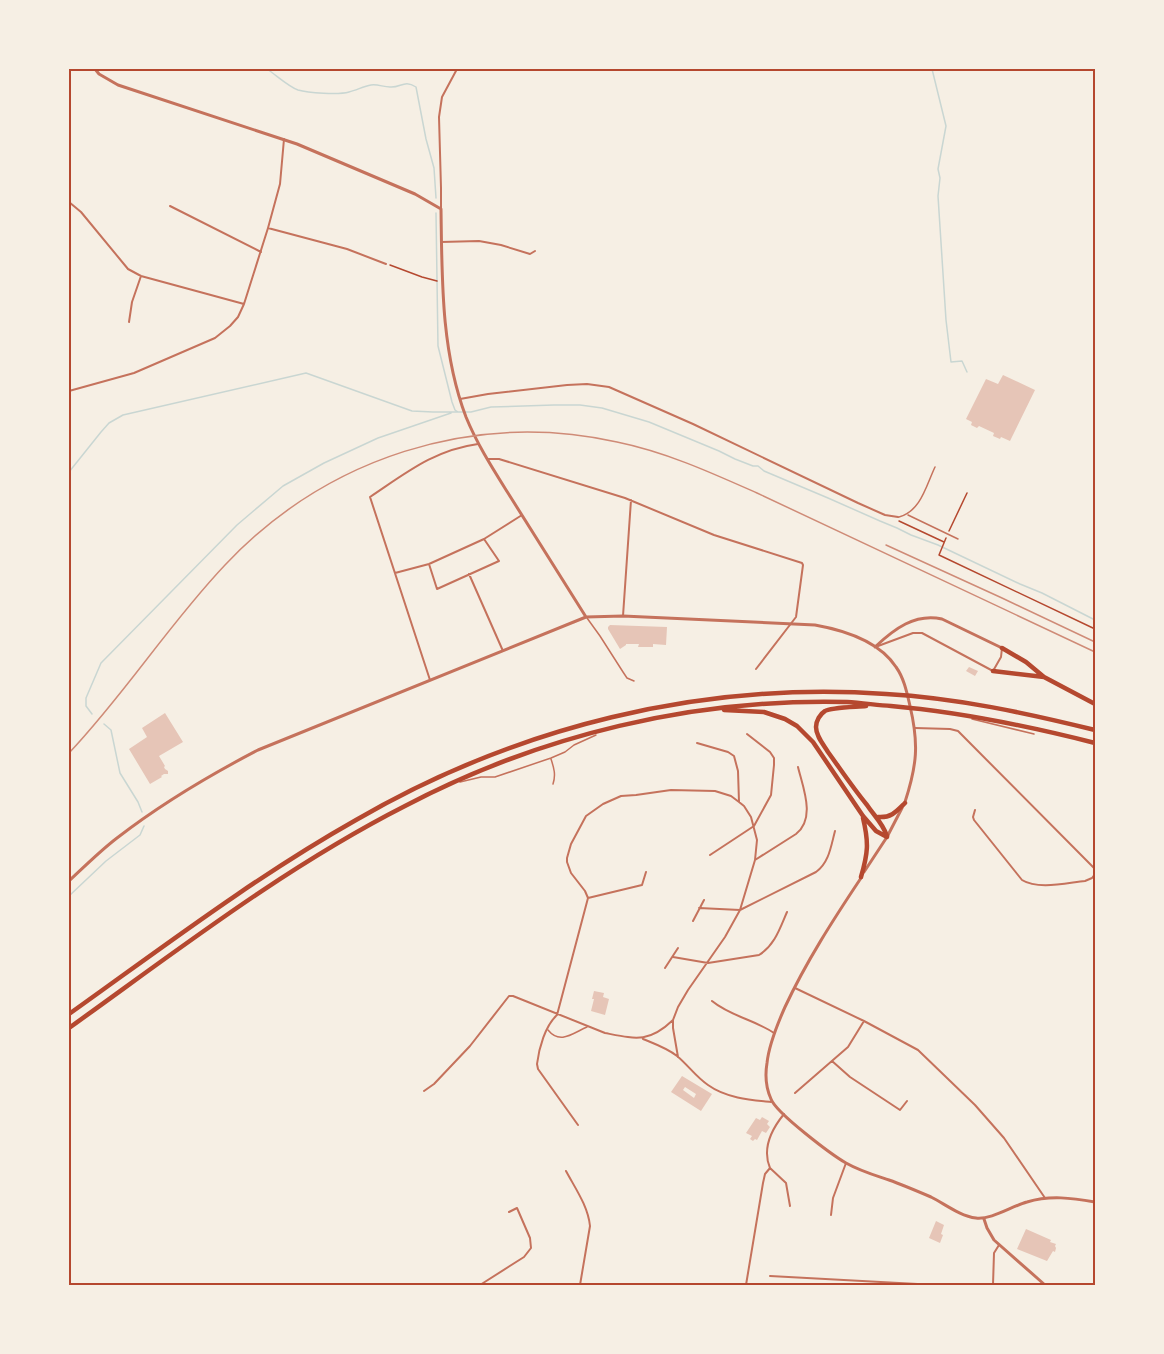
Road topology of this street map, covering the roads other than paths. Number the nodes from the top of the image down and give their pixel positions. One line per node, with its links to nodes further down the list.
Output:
1 (95, 69): 3 (street)
2 (457, 69): 6 (street)
3 (284, 139): 6 (street); 7 (street)
4 (69, 202): 12 (street)
5 (170, 206): 10 (street)
6 (441, 209): 8 (street)
7 (268, 228): 10 (street); 11 (street)
8 (441, 242): 9 (street); 16 (street)
9 (535, 251)
10 (261, 252): 13 (street)
11 (386, 264)
12 (141, 276): 13 (street); 14 (street)
13 (244, 304): 15 (street)
14 (129, 322)
15 (69, 391)
16 (460, 399): 17 (street); 23 (street)
17 (478, 444): 18 (street); 27 (street)
18 (487, 458): 20 (street); 22 (street)
19 (935, 467): 21 (lane)
20 (632, 500): 29 (street); 31 (street)
21 (907, 514): 23 (lane); 25 (lane)
22 (522, 515): 24 (street); 30 (street)
23 (898, 517)
24 (484, 538): 26 (street); 28 (street)
25 (958, 539)
26 (429, 564): 27 (street); 28 (street)
27 (395, 573): 38 (street)
28 (469, 574): 34 (street)
29 (623, 615): 30 (street); 31 (street)
30 (586, 617): 34 (street); 39 (lane)
31 (791, 623): 32 (street); 35 (street)
32 (876, 647): 33 (street); 36 (street); 44 (street)
33 (1002, 648): 36 (street); 37 (highway)
34 (503, 651): 38 (street)
35 (756, 669)
36 (993, 671): 37 (highway)
37 (1044, 677): 40 (highway)
38 (430, 680): 69 (street)
39 (634, 681)
40 (1095, 704)
41 (850, 705): 42 (highway); 49 (highway); 59 (highway)
42 (715, 709): 45 (highway); 58 (highway)
43 (972, 719): 48 (lane)
44 (915, 728): 56 (street); 65 (street)
45 (608, 729): 51 (lane); 54 (highway)
46 (1095, 730): 82 (highway)
47 (747, 734): 60 (street)
48 (1034, 734)
49 (1095, 742)
50 (697, 743): 55 (street)
51 (551, 758): 53 (lane); 54 (lane)
52 (798, 767): 64 (street)
53 (553, 784)
54 (448, 785): 87 (highway)
55 (739, 802): 60 (street); 70 (street)
56 (905, 803): 59 (highway); 62 (street)
57 (975, 810): 67 (street)
58 (863, 816): 62 (highway); 68 (highway)
59 (878, 817): 62 (highway)
60 (754, 826): 63 (street); 64 (street)
61 (835, 831): 73 (street)
62 (887, 837): 68 (street)
63 (710, 855)
64 (755, 860): 73 (street)
65 (1095, 869)
66 (646, 872): 70 (street)
67 (1095, 874)
68 (861, 877): 80 (street)
69 (69, 881)
70 (588, 898): 83 (street)
71 (704, 900): 72 (street)
72 (699, 908): 73 (street); 75 (street)
73 (740, 910): 78 (street)
74 (787, 912): 78 (street)
75 (693, 921)
76 (678, 948): 77 (street)
77 (673, 957): 78 (street); 79 (street)
78 (708, 963): 84 (street)
79 (664, 968)
80 (795, 987): 85 (street); 89 (street)
81 (712, 1001): 89 (street)
82 (69, 1014)
83 (557, 1015): 86 (street); 88 (street); 93 (street)
84 (673, 1020): 90 (street); 91 (street)
85 (864, 1021): 92 (street); 102 (street)
86 (587, 1027): 88 (lane); 90 (street)
87 (69, 1028)
88 (547, 1029): 98 (street)
89 (774, 1033): 96 (street)
90 (641, 1039): 91 (street)
91 (678, 1057): 96 (street)
92 (832, 1062): 94 (street); 95 (street)
93 (424, 1090)
94 (795, 1093)
95 (907, 1101)
96 (771, 1102): 97 (street)
97 (784, 1114): 99 (street); 100 (street)
98 (578, 1125)
99 (846, 1163): 106 (street); 107 (street)
100 (770, 1168): 104 (street); 112 (street)
101 (566, 1171): 111 (street)
102 (1045, 1198): 103 (street); 107 (street)
103 (1095, 1202)
104 (790, 1206)
105 (509, 1212): 110 (street)
106 (831, 1215)
107 (984, 1219): 108 (street)
108 (999, 1245): 114 (street); 115 (street)
109 (770, 1276): 113 (street)
110 (480, 1285)
111 (580, 1285)
112 (746, 1285)
113 (936, 1285)
114 (993, 1285)
115 (1045, 1285)

